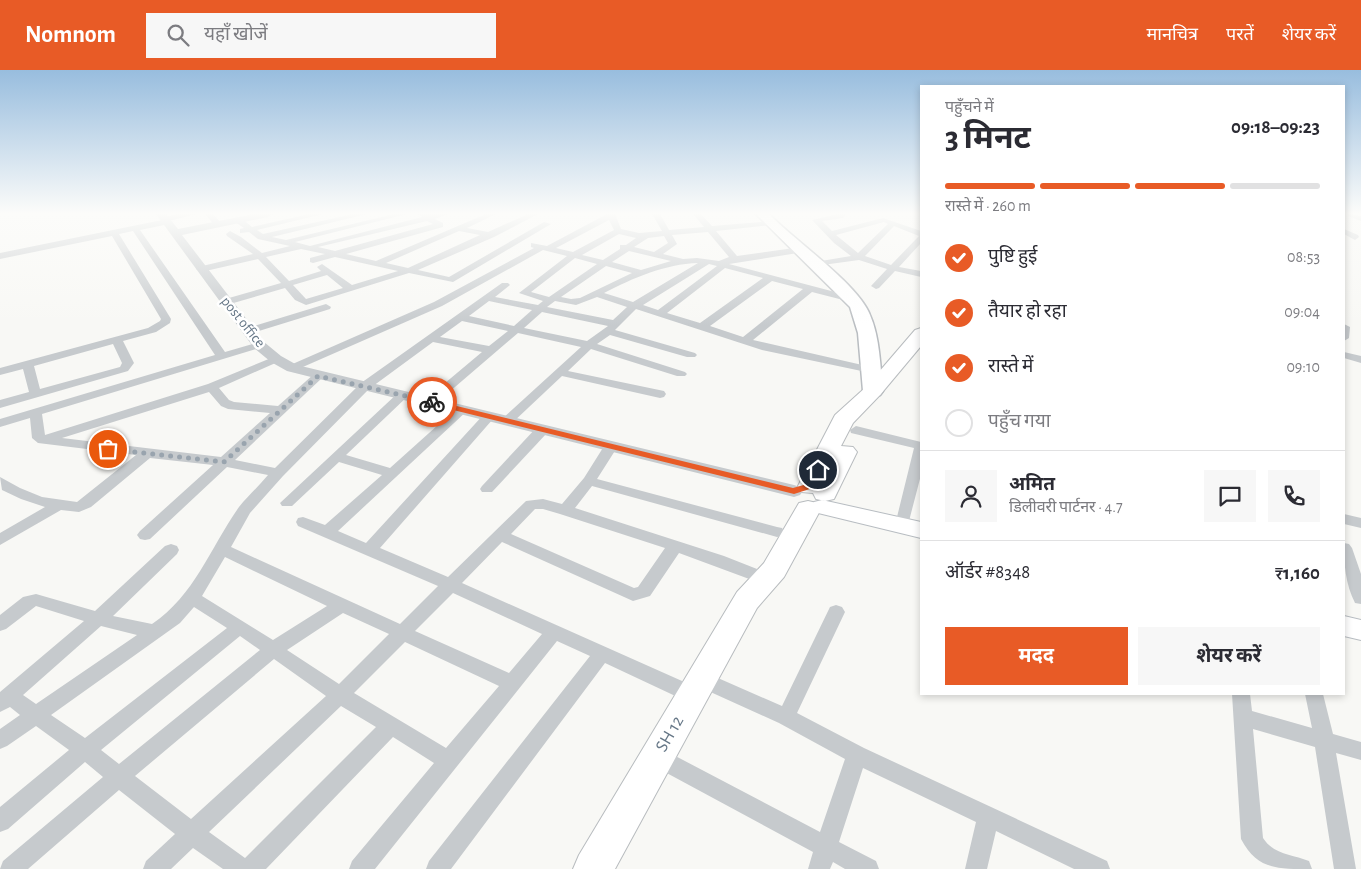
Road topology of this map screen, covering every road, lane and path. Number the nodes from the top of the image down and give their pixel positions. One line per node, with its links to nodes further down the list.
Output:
1 (22, 251): 27 (street)
2 (126, 251): 66 (street)
3 (151, 251): 73 (street)
4 (188, 251): 39 (street, post office)
5 (255, 251): 28 (street)
6 (281, 251): 28 (street)
7 (305, 251): 33 (street)
8 (325, 251): 25 (street)
9 (341, 251): 25 (street)
10 (404, 251): 35 (street)
11 (451, 251): 40 (street)
12 (499, 251): 40 (street)
13 (539, 251): 77 (street)
14 (557, 251): 29 (street)
15 (581, 251): 29 (street)
16 (622, 251): 36 (street)
17 (641, 251): 26 (street)
18 (662, 251): 26 (street)
19 (716, 251): 30 (street)
20 (792, 251): 32 (street)
21 (803, 251): 37 (main road)
22 (850, 251): 31 (street)
23 (863, 251): 31 (street)
24 (905, 251): 38 (street)
25 (334, 253): 33 (street); 35 (street)
26 (656, 255): 34 (street)
27 (0, 256)
28 (260, 256): 39 (street); 45 (street)
29 (573, 256): 36 (street); 52 (street)
30 (717, 256): 32 (street); 32 (street); 34 (street); 44 (street); 55 (street); 58 (street)
31 (859, 256): 37 (street); 38 (street)
32 (735, 259)
33 (313, 260): 41 (street)
34 (684, 261): 42 (street)
35 (378, 263): 40 (street)
36 (604, 263): 42 (street); 52 (street)
37 (818, 264): 53 (main road)
38 (892, 268): 43 (street); 47 (street)
39 (201, 269): 54 (street, post office)
40 (411, 270): 49 (street)
41 (328, 272): 45 (street); 49 (street)
42 (642, 273): 50 (street)
43 (920, 274)
44 (771, 277): 48 (street); 61 (street)
45 (287, 284): 49 (street); 54 (street)
46 (505, 285): 51 (street)
47 (876, 286)
48 (811, 288): 53 (street); 67 (street)
49 (351, 289)
50 (595, 294): 52 (street); 55 (street)
51 (486, 298): 57 (street); 59 (street)
52 (552, 299): 57 (street)
53 (851, 299): 82 (main road)
54 (226, 302): 63 (street, post office)
55 (634, 306): 58 (street); 60 (street)
56 (326, 307): 63 (street)
57 (539, 309): 60 (street); 62 (street)
58 (659, 314): 61 (street)
59 (459, 317): 62 (street); 65 (street)
60 (612, 327): 69 (street); 71 (street)
61 (702, 327): 67 (street)
62 (515, 328): 69 (street); 70 (street)
63 (248, 332): 68 (street, post office)
64 (920, 335): 82 (highway, SH 12)
65 (430, 338): 70 (street); 83 (street)
66 (116, 340): 76 (street); 85 (street)
67 (745, 341): 82 (street)
68 (259, 345): 73 (street); 74 (street, post office)
69 (589, 345): 79 (street); 80 (street)
70 (490, 350): 88 (street)
71 (691, 355)
72 (1345, 355): 75 (street)
73 (222, 356): 92 (street)
74 (276, 359): 77 (street, post office); 84 (street)
75 (1361, 360)
76 (28, 364): 78 (street); 85 (street)
77 (292, 368): 81 (street, post office)
78 (0, 372)
79 (559, 372): 86 (street); 94 (street)
80 (681, 374)
81 (318, 376): 83 (street, post office); 90 (street)
82 (872, 381): 97 (highway, SH 12); 110 (highway, SH 12)
83 (365, 386): 87 (street, post office); 105 (street)
84 (212, 387): 90 (street); 98 (street)
85 (35, 394): 89 (street)
86 (660, 394)
87 (403, 395): 88 (street, post office); 103 (street)
88 (430, 402): 91 (street, post office)
89 (0, 404)
90 (281, 410): 104 (street)
91 (462, 410): 93 (street, post office); 106 (street)
92 (35, 412): 95 (street); 98 (street)
93 (489, 416): 94 (street, post office); 127 (street)
94 (507, 421): 96 (street, post office)
95 (0, 423)
96 (542, 430): 99 (street, post office); 109 (street)
97 (856, 430): 100 (street); 110 (highway, SH 12)
98 (43, 440): 101 (street)
99 (611, 446): 107 (street); 110 (street, post office)
100 (920, 446)
101 (144, 453): 104 (street); 112 (street)
102 (920, 455): 114 (street)
103 (336, 457): 106 (street); 111 (street)
104 (224, 462): 105 (street); 121 (street)
105 (278, 473): 125 (street)
106 (392, 473): 120 (street)
107 (589, 481): 113 (street); 119 (street)
108 (2, 485): 112 (street)
109 (487, 488)
110 (812, 498): 114 (main road); 118 (main road); 119 (highway, SH 12); 129 (highway, SH 12)
111 (287, 503)
112 (59, 504): 123 (street)
113 (565, 510): 122 (street); 124 (street)
114 (913, 519)
115 (1345, 520): 117 (street)
116 (302, 522): 120 (street)
117 (1361, 523)
118 (920, 530)
119 (777, 532): 129 (highway, SH 12)
120 (326, 533): 127 (street)
121 (145, 535)
122 (500, 535): 124 (street); 130 (street)
123 (0, 540)
124 (674, 546): 129 (street)
125 (221, 549): 131 (street); 133 (street)
126 (171, 550): 135 (street)
127 (369, 550): 130 (street)
128 (1345, 553): 132 (street)
129 (756, 584): 148 (highway, SH 12)
130 (450, 585): 141 (street); 142 (street)
131 (192, 598): 138 (street); 140 (street)
132 (1361, 598)
133 (343, 604): 142 (street); 145 (street)
134 (836, 612): 154 (street)
135 (98, 618): 136 (street); 140 (street); 152 (street)
136 (0, 624)
137 (1345, 626): 139 (main road)
138 (240, 628): 145 (street); 159 (street)
139 (1361, 630)
140 (155, 632): 153 (street)
141 (554, 632): 146 (street); 147 (street)
142 (401, 633): 147 (street); 149 (street)
143 (1345, 637): 144 (main road)
144 (1361, 642)
145 (271, 651): 149 (street); 164 (street)
146 (602, 654): 148 (street); 174 (street)
147 (511, 684): 163 (street)
148 (697, 687): 154 (street); 162 (highway, SH 12)
149 (340, 695): 156 (street); 167 (street)
150 (1241, 695): 155 (street)
151 (1314, 695): 158 (street)
152 (5, 701): 153 (street)
153 (36, 716): 157 (street); 159 (street)
154 (786, 717): 161 (street)
155 (1243, 717): 158 (street); 180 (street)
156 (390, 727): 163 (street); 172 (street)
157 (0, 740)
158 (1324, 740): 160 (street); 181 (street)
159 (85, 750): 164 (street); 166 (street)
160 (1361, 750)
161 (857, 755): 165 (street); 168 (street)
162 (657, 757): 168 (street); 175 (highway, SH 12)
163 (448, 760): 173 (street)
164 (118, 776): 167 (street); 169 (street)
165 (988, 816): 178 (street); 179 (street)
166 (0, 821)
167 (191, 834): 170 (street); 171 (street)
168 (827, 846): 176 (street); 177 (street)
169 (11, 869)
170 (154, 869)
171 (242, 869)
172 (250, 869)
173 (360, 869)
174 (437, 869)
175 (593, 869)
176 (819, 869)
177 (868, 869)
178 (976, 869)
179 (1098, 869)
180 (1301, 869)
181 (1345, 869)

